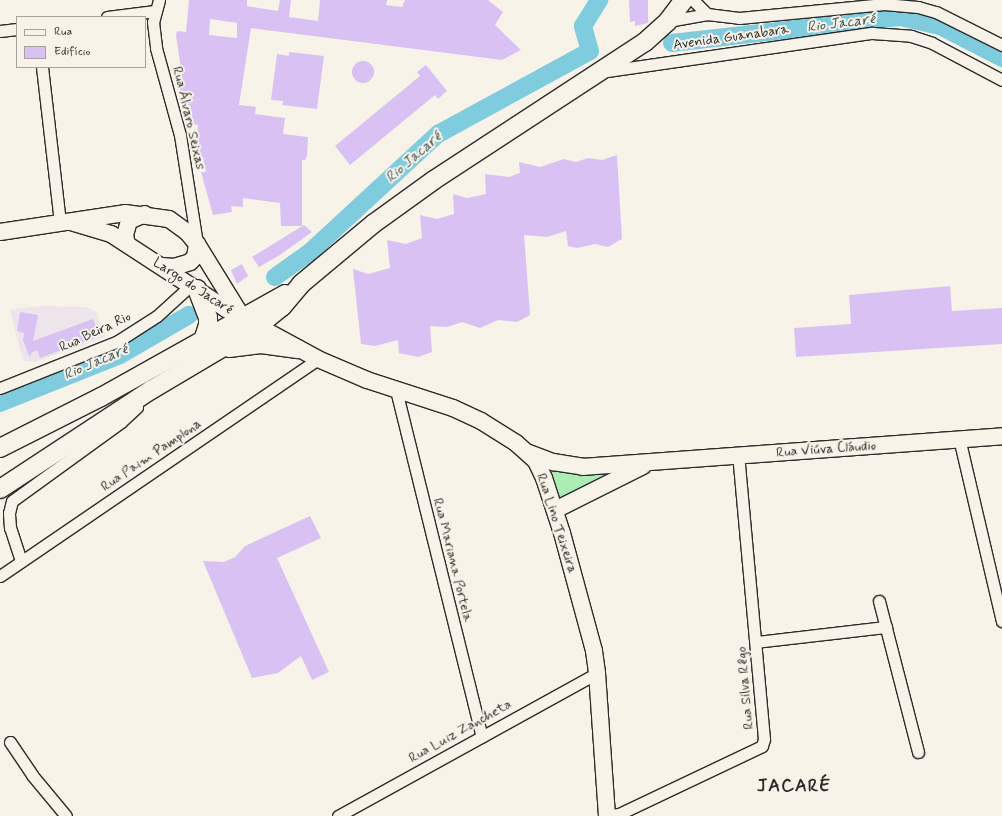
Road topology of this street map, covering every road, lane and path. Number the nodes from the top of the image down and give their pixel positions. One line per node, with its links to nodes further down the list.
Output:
1 (159, 0): 4 (street, Rua Álvaro Seixas)
2 (684, 0): 7 (main road)
3 (693, 0): 5 (street)
4 (155, 11): 6 (street); 18 (street, Rua Álvaro Seixas)
5 (707, 14): 7 (street); 10 (street)
6 (115, 16)
7 (663, 27): 12 (main road)
8 (16, 29): 9 (street)
9 (0, 31)
10 (1002, 45)
11 (42, 68): 15 (street)
12 (601, 70): 13 (street, Avenida Guanabara); 21 (main road)
13 (1002, 80)
14 (145, 214): 15 (street, Largo do Jacaré); 17 (street); 18 (street, Largo do Jacaré)
15 (66, 222): 16 (street); 17 (street, Largo do Jacaré)
16 (0, 232)
17 (127, 244): 19 (street, Largo do Jacaré)
18 (197, 244): 19 (street); 21 (street, Largo do Jacaré)
19 (162, 266): 20 (street, Largo do Jacaré)
20 (194, 287): 21 (street, Largo do Jacaré); 22 (main road); 25 (street, Rua Beira Rio)
21 (250, 322): 22 (main road); 23 (street, Rua Lino Teixeira)
22 (208, 346): 23 (main road); 26 (main road); 30 (main road)
23 (298, 349): 24 (street, Rua Lino Teixeira)
24 (318, 359): 27 (street, Rua Lino Teixeira); 36 (street, Rua Paim Pamplona)
25 (0, 388)
26 (151, 390): 34 (main road); 36 (street)
27 (396, 390): 31 (street, Rua Lino Teixeira); 43 (street, Rua Mariana Portela)
28 (1002, 436): 29 (street, Rua Viúva Cláudio)
29 (959, 438): 32 (street, Rua Viúva Cláudio); 39 (street)
30 (0, 448)
31 (529, 453): 33 (street, Rua Viúva Cláudio); 35 (street, Rua Lino Teixeira)
32 (738, 456): 33 (street, Rua Viúva Cláudio); 41 (street, Rua Silva Rêgo)
33 (649, 463): 35 (street)
34 (0, 489)
35 (555, 510): 42 (street, Rua Lino Teixeira)
36 (21, 561): 37 (street, Rua Paim Pamplona)
37 (0, 576)
38 (880, 602): 40 (street)
39 (1002, 621)
40 (886, 627): 41 (street); 45 (street)
41 (756, 642): 48 (street, Rua Silva Rêgo)
42 (597, 674): 43 (street, Rua Luiz Zancheta); 48 (street, Rua Lino Teixeira)
43 (482, 737): 47 (street, Rua Luiz Zancheta)
44 (10, 742): 46 (street)
45 (918, 752)
46 (66, 816)
47 (338, 816)
48 (606, 816)

